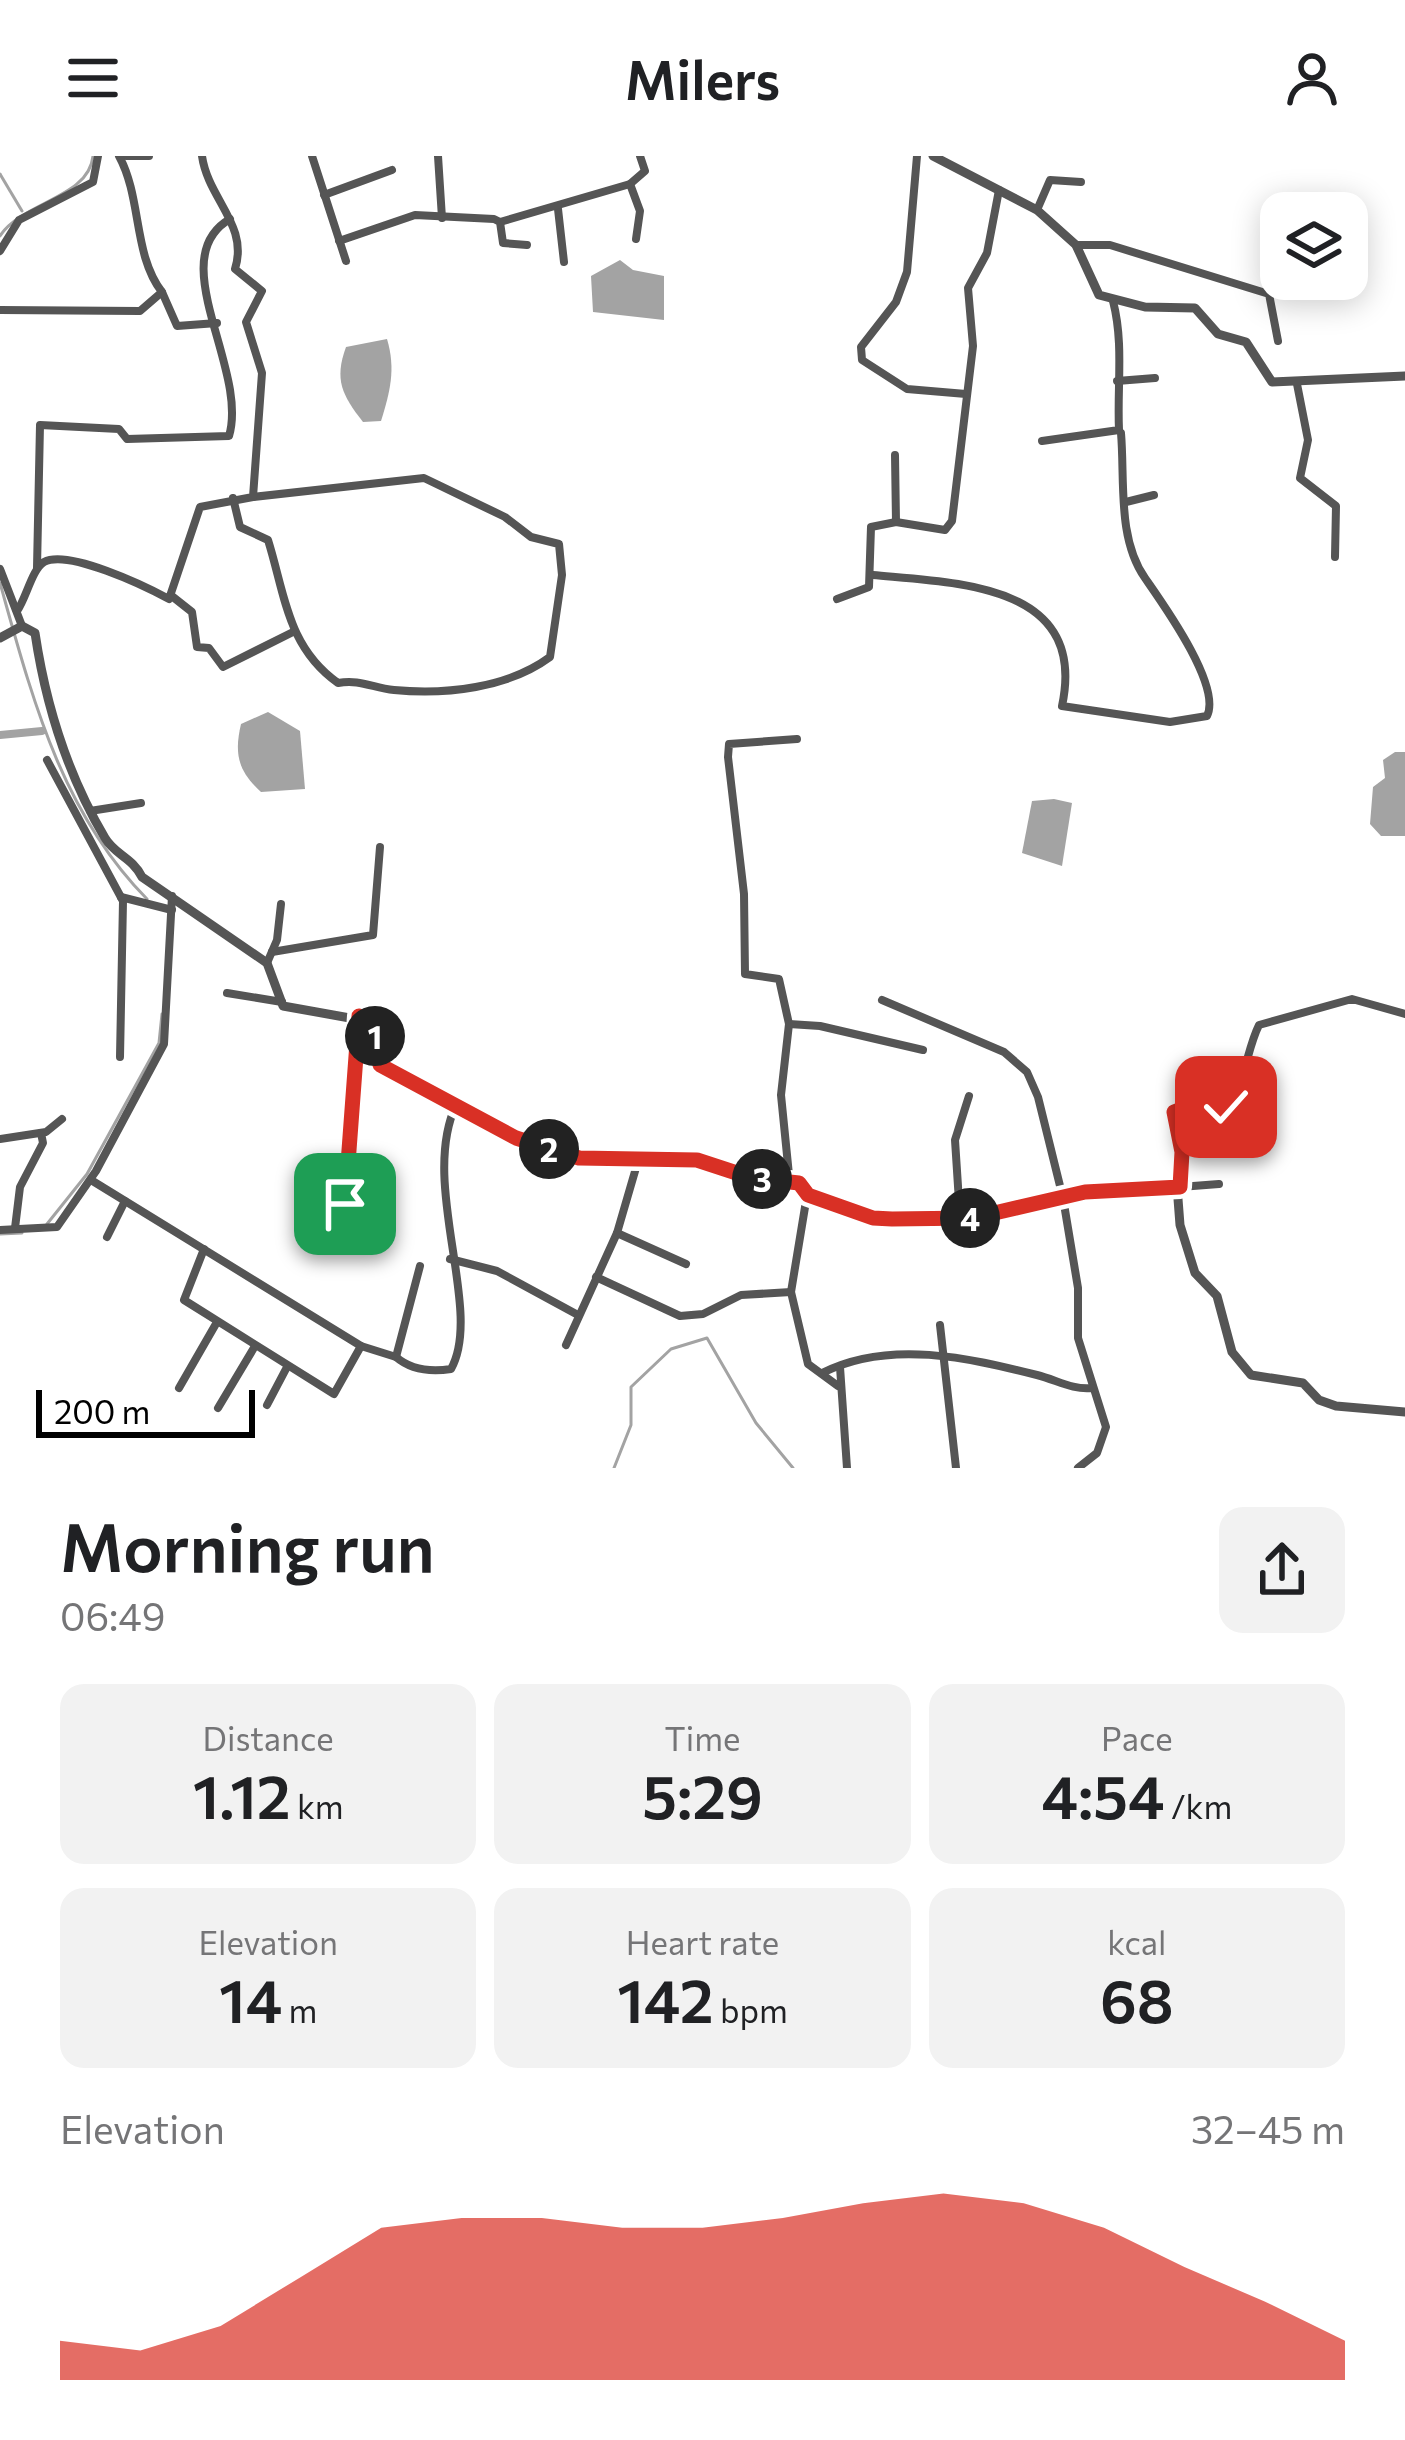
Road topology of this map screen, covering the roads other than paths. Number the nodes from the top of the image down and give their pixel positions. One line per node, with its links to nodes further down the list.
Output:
1 (98, 156): 24 (street)
2 (123, 156): 3 (street); 27 (street)
3 (149, 156)
4 (202, 156): 18 (street)
5 (312, 156): 14 (street)
6 (438, 156): 17 (street)
7 (640, 156): 12 (street)
8 (917, 156): 36 (street)
9 (933, 156): 13 (street)
10 (392, 170): 14 (street)
11 (1081, 182): 16 (street)
12 (630, 184): 15 (street); 20 (street)
13 (999, 190): 16 (street); 36 (street)
14 (324, 195): 21 (street)
15 (558, 208): 19 (street); 26 (street)
16 (1037, 210): 23 (street)
17 (442, 218): 19 (street); 21 (street)
18 (230, 219): 30 (street); 41 (street)
19 (500, 221): 22 (street)
20 (637, 239)
21 (339, 241): 25 (street)
22 (527, 244)
23 (1076, 245): 28 (street); 31 (street)
24 (0, 251)
25 (346, 261)
26 (564, 262)
27 (162, 292): 29 (street); 30 (street)
28 (1113, 301): 34 (street); 35 (street)
29 (0, 310)
30 (218, 322): 47 (street)
31 (1278, 341)
32 (1405, 376): 35 (street)
33 (1155, 378): 34 (street)
34 (1117, 381): 38 (street)
35 (1297, 384): 45 (street)
36 (966, 394): 44 (street)
37 (1121, 433): 43 (street)
38 (1042, 441)
39 (895, 455): 44 (street)
40 (1154, 495): 43 (street)
41 (254, 497): 42 (street); 53 (street)
42 (233, 498): 49 (street); 53 (street)
43 (1126, 502): 48 (street)
44 (896, 522): 48 (street)
45 (1335, 557)
46 (0, 568): 51 (street)
47 (37, 570): 49 (street); 51 (street)
48 (873, 575): 50 (street)
49 (173, 597): 53 (street)
50 (837, 599)
51 (16, 611): 52 (street)
52 (22, 626): 54 (street); 56 (street)
53 (293, 632)
54 (0, 638)
55 (796, 739): 70 (street)
56 (70, 771): 58 (street); 61 (street)
57 (141, 803): 58 (street)
58 (90, 811): 60 (street)
59 (380, 847): 64 (street)
60 (172, 896): 63 (street); 64 (street)
61 (121, 897): 63 (street); 72 (street)
62 (281, 904): 64 (street)
63 (172, 910): 79 (street)
64 (270, 957): 67 (street)
65 (227, 993): 67 (street)
66 (882, 1000): 84 (street)
67 (282, 1002): 69 (street)
68 (1405, 1014): 82 (street)
69 (359, 1016): 74 (street); 86 (street)
70 (789, 1024): 71 (street); 80 (street)
71 (922, 1050)
72 (121, 1058)
73 (969, 1096): 87 (street)
74 (456, 1105): 78 (street); 93 (street)
75 (62, 1119): 76 (street)
76 (41, 1133): 77 (street); 88 (street)
77 (0, 1139)
78 (638, 1162): 80 (street); 90 (street)
79 (91, 1180): 85 (street); 88 (street)
80 (799, 1183): 83 (street)
81 (1219, 1184): 82 (street)
82 (1180, 1187): 84 (street); 114 (street)
83 (808, 1195): 87 (street); 97 (street)
84 (1063, 1198): 87 (street); 111 (street)
85 (125, 1202): 91 (street); 92 (street)
86 (345, 1204)
87 (960, 1217)
88 (15, 1228): 89 (street)
89 (0, 1230)
90 (617, 1233): 94 (street); 96 (street)
91 (107, 1237)
92 (204, 1250): 99 (street); 102 (street)
93 (450, 1258): 98 (street); 105 (street)
94 (686, 1264)
95 (420, 1266): 105 (street)
96 (596, 1277): 97 (street); 98 (street)
97 (791, 1292): 108 (street)
98 (578, 1315): 103 (street)
99 (218, 1322): 101 (street); 110 (street)
100 (940, 1325): 104 (street)
101 (255, 1346): 107 (street); 113 (street)
102 (362, 1346): 105 (street); 107 (street)
103 (566, 1346)
104 (945, 1355): 106 (street); 111 (street); 116 (street)
105 (397, 1357)
106 (840, 1366): 108 (street); 109 (street)
107 (287, 1367): 112 (street)
108 (822, 1373): 109 (street)
109 (838, 1385): 115 (street)
110 (179, 1388)
111 (1092, 1388): 117 (street)
112 (267, 1405)
113 (218, 1408)
114 (1405, 1412)
115 (847, 1468)
116 (956, 1468)
117 (1078, 1468)

